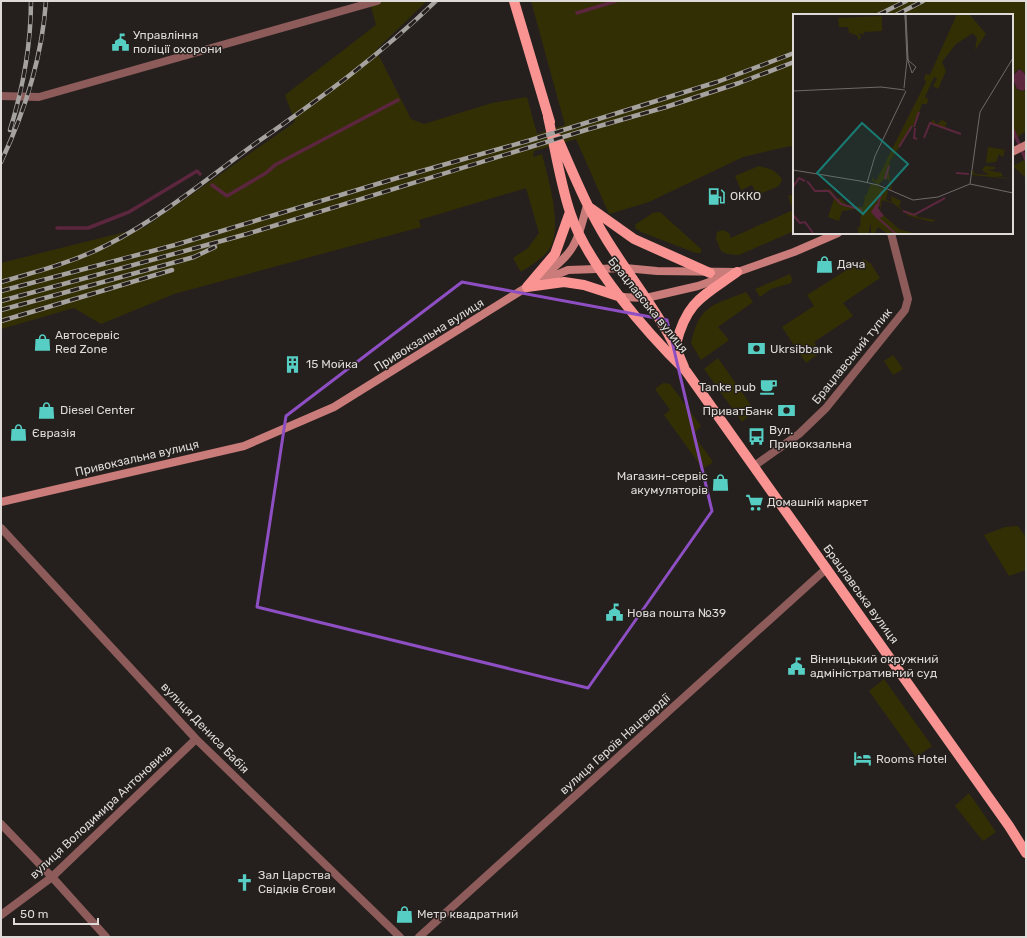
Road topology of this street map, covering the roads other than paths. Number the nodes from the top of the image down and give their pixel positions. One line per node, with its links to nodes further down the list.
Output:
1 (377, 1): 3 (street)
2 (514, 1): 4 (main road)
3 (1, 96)
4 (548, 117): 5 (main road, Брацлавська вулиця); 6 (main road, Брацлавська вулиця)
5 (587, 205): 7 (main road); 11 (main road, Брацлавська вулиця); 12 (main road)
6 (570, 212): 7 (main road, Брацлавська вулиця); 14 (main road)
7 (580, 234): 10 (main road, Брацлавська вулиця); 14 (main road)
8 (836, 234): 13 (main road, Привокзальна вулиця)
9 (891, 234): 19 (street, Брацлавський тупик)
10 (600, 268): 11 (main road, Привокзальна вулиця); 14 (main road, Привокзальна вулиця); 15 (main road, Брацлавська вулиця)
11 (625, 268): 12 (main road, Привокзальна вулиця); 16 (main road, Брацлавська вулиця)
12 (710, 272): 13 (main road, Привокзальна вулиця)
13 (737, 272): 16 (main road, Привокзальна вулиця); 17 (main road)
14 (527, 287): 15 (main road); 20 (main road, Привокзальна вулиця)
15 (621, 297): 16 (main road, Привокзальна вулиця); 18 (main road, Брацлавська вулиця)
16 (646, 298): 17 (main road, Брацлавська вулиця)
17 (676, 344): 18 (main road, Брацлавська вулиця)
18 (686, 371): 19 (main road, Брацлавська вулиця)
19 (754, 466): 22 (main road, Брацлавська вулиця)
20 (1, 502)
21 (1, 528): 23 (street, вулиця Дениса Бабія)
22 (827, 568): 25 (main road, Брацлавська вулиця); 30 (street, вулиця Героїв Нацгвардії)
23 (196, 739): 26 (street, вулиця Володимира Антоновича); 29 (street, вулиця Дениса Бабія)
24 (1, 824): 26 (street)
25 (1026, 854)
26 (52, 877): 27 (street, вулиця Володимира Антоновича); 28 (street)
27 (1, 915)
28 (106, 937)
29 (400, 937)
30 (419, 937)

